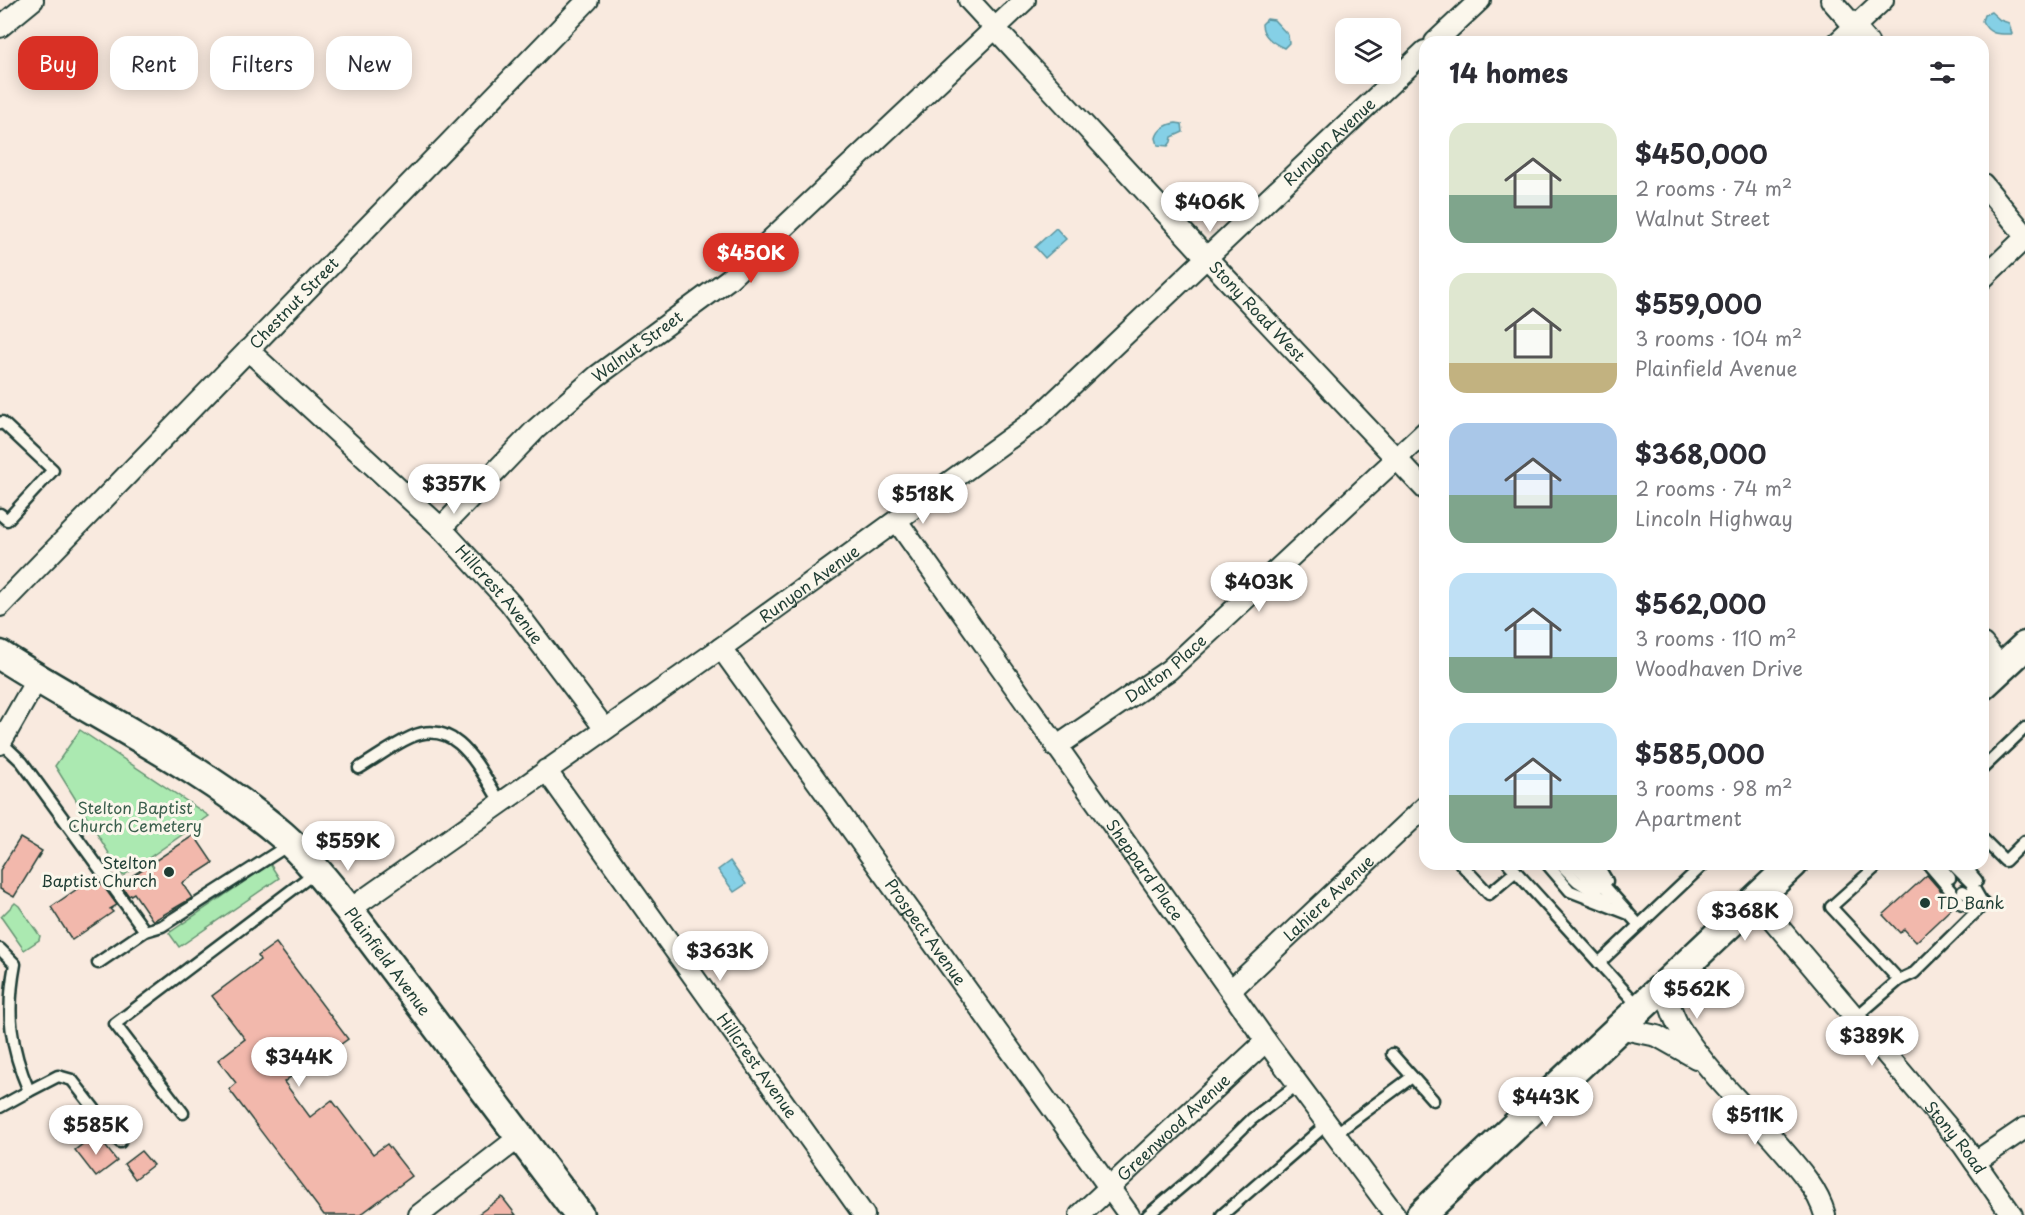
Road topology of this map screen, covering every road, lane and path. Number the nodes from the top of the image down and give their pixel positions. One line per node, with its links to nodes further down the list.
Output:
1 (33, 0): 9 (street)
2 (588, 0): 19 (street, Chestnut Street)
3 (969, 0): 10 (street, Stony Road West)
4 (1025, 0): 10 (street, Walnut Street)
5 (1480, 0): 11 (street)
6 (1831, 0): 8 (street)
7 (1883, 0): 8 (street)
8 (1855, 26): 12 (street); 13 (street)
9 (0, 27)
10 (995, 28): 17 (street, Stony Road West); 26 (street, Walnut Street)
11 (1441, 36)
12 (1844, 36)
13 (1863, 36)
14 (1419, 57): 17 (street, Runyon Avenue)
15 (1989, 192): 16 (street)
16 (2025, 237): 18 (street)
17 (1206, 257): 22 (street, Stony Road West); 25 (street, Runyon Avenue)
18 (1989, 272)
19 (248, 350): 26 (street, Hillcrest Avenue); 27 (street, Chestnut Street)
20 (0, 424): 24 (lane)
21 (1419, 438): 22 (street, Dalton Place)
22 (1397, 459): 23 (street, Stony Road West); 36 (street, Dalton Place)
23 (1419, 483)
24 (0, 514)
25 (897, 521): 29 (street, Runyon Avenue); 36 (street, Sheppard Place)
26 (441, 528): 34 (street, Hillcrest Avenue)
27 (0, 606)
28 (2025, 646): 31 (main road)
29 (721, 648): 34 (street, Runyon Avenue); 93 (street, Prospect Avenue)
30 (0, 655): 32 (main road, Plainfield Avenue)
31 (1992, 676)
32 (38, 677): 35 (street); 43 (main road, Plainfield Avenue)
33 (2025, 728): 37 (lane)
34 (605, 729): 39 (street, Runyon Avenue)
35 (1, 743): 69 (lane)
36 (1056, 747): 75 (street, Sheppard Place)
37 (1989, 762)
38 (359, 768): 40 (lane)
39 (546, 770): 40 (street, Runyon Avenue); 96 (street, Hillcrest Avenue)
40 (501, 803): 66 (street, Runyon Avenue)
41 (1419, 813): 75 (street, Lahiere Avenue)
42 (2025, 841): 44 (lane)
43 (290, 844): 61 (main road, Plainfield Avenue); 69 (lane)
44 (1989, 845)
45 (1467, 870): 46 (lane)
46 (1511, 870)
47 (1515, 870): 72 (lane)
48 (1552, 870): 67 (lane)
49 (1566, 870): 67 (lane)
50 (1579, 870): 67 (lane)
51 (1590, 870): 67 (lane)
52 (1601, 870): 67 (lane)
53 (1608, 870): 67 (lane)
54 (1698, 870): 68 (lane)
55 (1783, 870): 64 (main road)
56 (1872, 870): 73 (lane)
57 (1933, 870): 65 (lane)
58 (1943, 870): 62 (lane)
59 (1959, 870): 65 (lane)
60 (1969, 870): 65 (lane)
61 (317, 871): 66 (main road, Plainfield Avenue); 87 (lane)
62 (1950, 878)
63 (1963, 891): 65 (lane)
64 (1756, 900): 74 (main road); 77 (street, Stony Road)
65 (1984, 904): 73 (lane)
66 (349, 910): 90 (main road, Plainfield Avenue)
67 (1629, 914): 68 (lane)
68 (1639, 925): 72 (lane)
69 (145, 931): 71 (lane)
70 (0, 949): 84 (lane)
71 (98, 963)
72 (1599, 963): 76 (lane)
73 (1899, 980): 77 (lane)
74 (1664, 986): 76 (main road); 81 (street)
75 (1231, 990): 79 (street, Sheppard Place)
76 (1640, 1008): 78 (main road)
77 (1856, 1018): 92 (street, Stony Road)
78 (1619, 1028): 81 (street); 102 (main road)
79 (1266, 1041): 83 (street, Sheppard Place); 93 (street, Greenwood Avenue)
80 (1392, 1054): 82 (lane)
81 (1708, 1065): 103 (street)
82 (1412, 1077): 85 (lane); 89 (lane)
83 (1298, 1084): 89 (street, Sheppard Place); 99 (lane)
84 (29, 1091): 86 (lane); 91 (lane)
85 (1433, 1100)
86 (0, 1107)
87 (183, 1113)
88 (2025, 1128): 92 (street)
89 (1331, 1129): 100 (lane); 101 (street, Sheppard Place)
90 (521, 1136): 94 (street); 95 (main road, Plainfield Avenue)
91 (120, 1142)
92 (1975, 1162): 104 (street, Stony Road)
93 (1109, 1188): 97 (street, Greenwood Avenue); 98 (street, Prospect Avenue)
94 (419, 1215)
95 (579, 1215)
96 (864, 1215)
97 (1080, 1215)
98 (1129, 1215)
99 (1148, 1215)
100 (1222, 1215)
101 (1395, 1215)
102 (1421, 1215)
103 (1825, 1215)
104 (2012, 1215)

